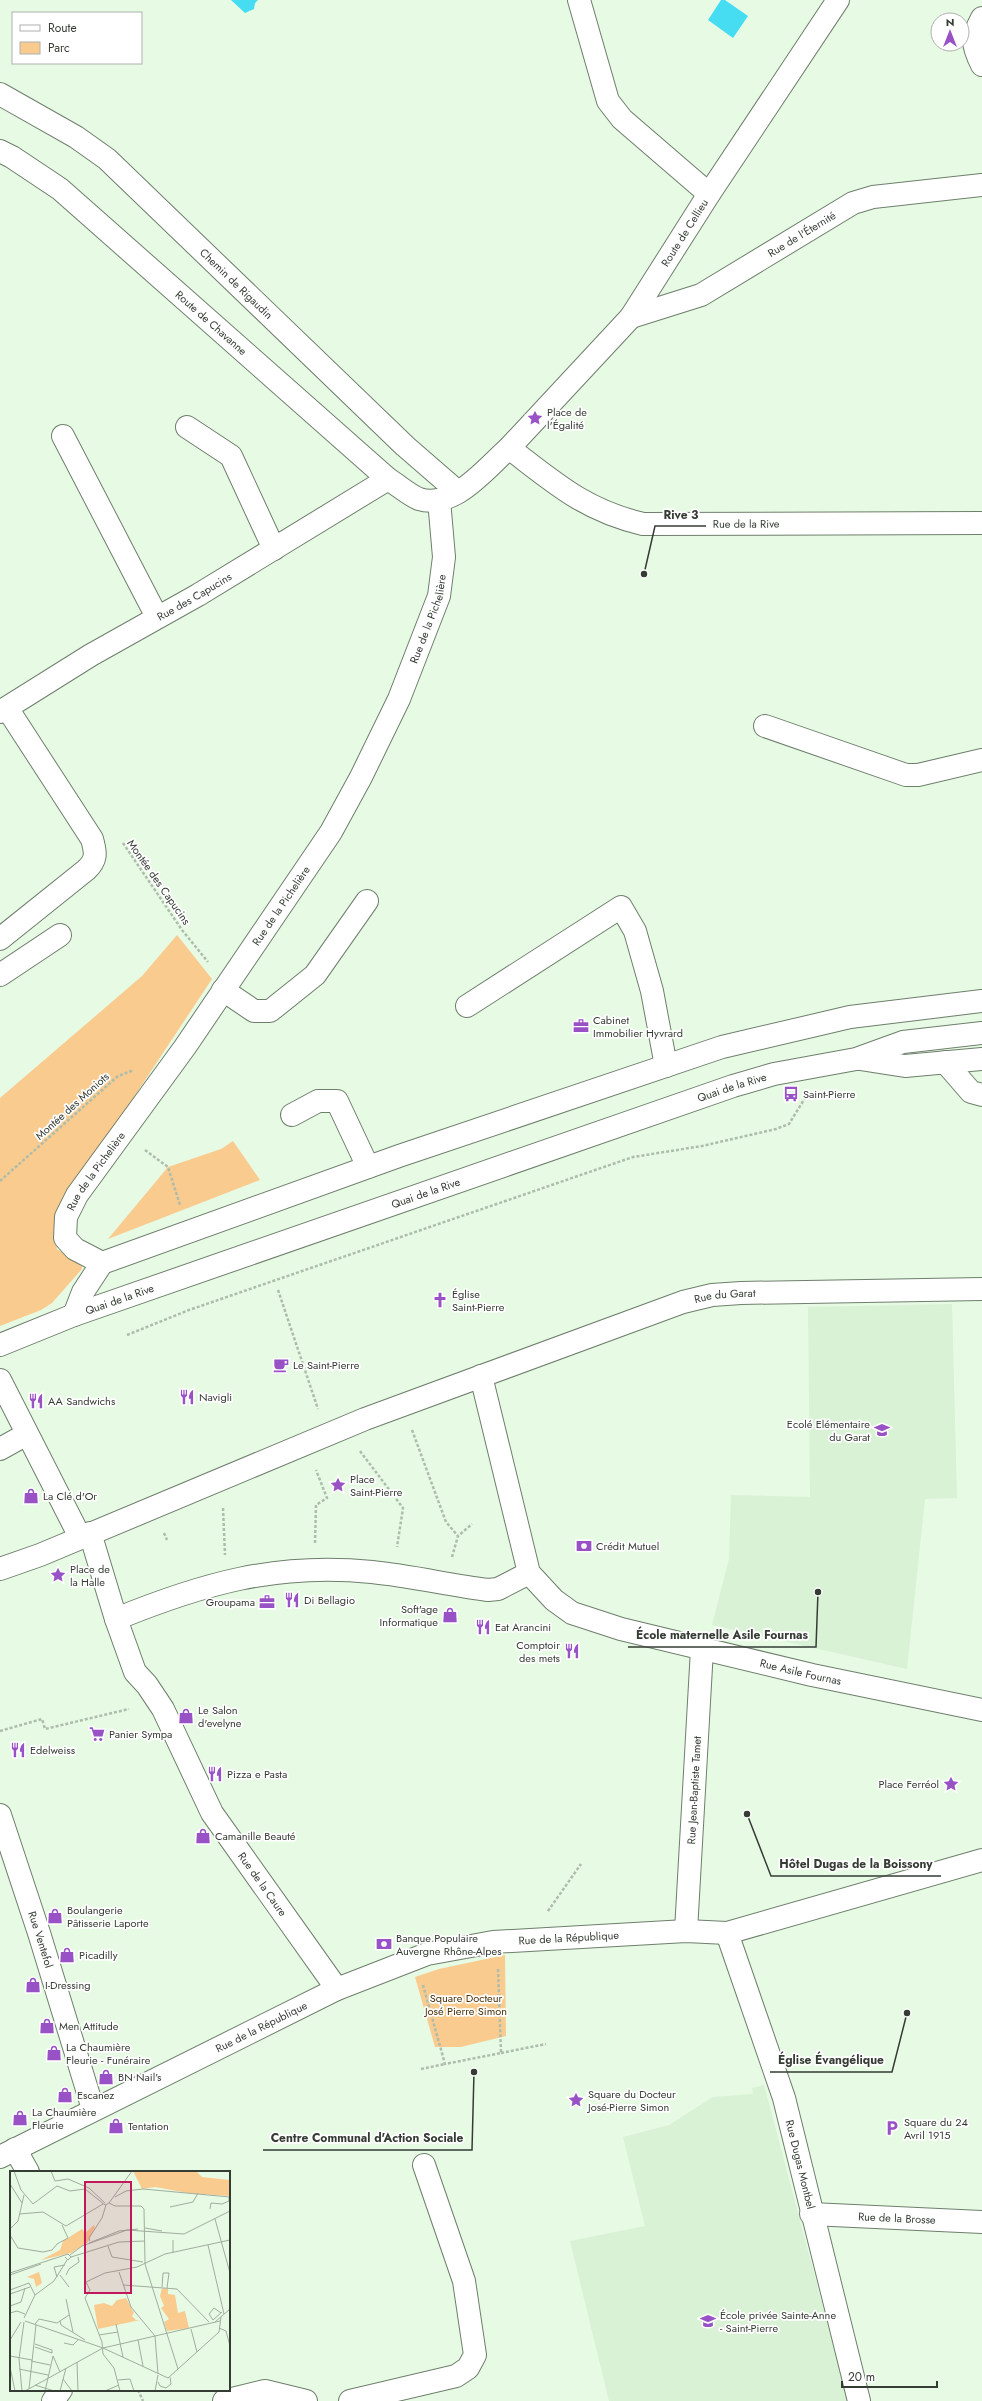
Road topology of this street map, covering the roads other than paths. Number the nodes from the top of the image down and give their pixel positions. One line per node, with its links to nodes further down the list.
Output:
1 (579, 0): 8 (street)
2 (838, 0): 8 (street, Route de Cellieu)
3 (982, 18): 4 (street)
4 (982, 65)
5 (0, 94): 14 (street, Chemin de Rigaudin)
6 (0, 151): 13 (street, Route de Chavanne)
7 (982, 185): 9 (street, Rue de l'Éternité)
8 (709, 194): 9 (street, Route de Cellieu)
9 (630, 317): 12 (street, Route de Cellieu)
10 (187, 427): 16 (street)
11 (63, 436): 17 (street)
12 (509, 448): 14 (street); 15 (street, Rue de la Rive)
13 (388, 479): 14 (street, Route de Chavanne); 16 (street, Rue des Capucins)
14 (439, 497): 25 (street, Rue de la Pichelière)
15 (982, 523)
16 (274, 549): 17 (street, Rue des Capucins)
17 (157, 617): 18 (street, Rue des Capucins)
18 (3, 710): 23 (street)
19 (765, 726): 20 (street)
20 (982, 760)
21 (367, 901): 25 (street)
22 (60, 935): 24 (street)
23 (0, 939)
24 (0, 975)
25 (223, 990): 36 (street, Rue de la Pichelière)
26 (982, 1001): 32 (street)
27 (467, 1006): 32 (street)
28 (982, 1033): 29 (street, Quai de la Rive)
29 (856, 1059): 31 (street, Quai de la Rive); 38 (street, Quai de la Rive)
30 (982, 1059): 31 (street, Quai de la Rive)
31 (945, 1062): 33 (street)
32 (666, 1066): 35 (street)
33 (982, 1095)
34 (292, 1115): 35 (street)
35 (368, 1167): 36 (street)
36 (102, 1263): 38 (street)
37 (982, 1289): 40 (street, Rue du Garat)
38 (74, 1315): 39 (street, Quai de la Rive)
39 (0, 1345)
40 (481, 1376): 44 (street); 46 (street)
41 (0, 1380): 42 (street)
42 (27, 1434): 43 (street); 44 (street)
43 (0, 1449)
44 (85, 1535): 45 (street); 47 (street)
45 (0, 1569)
46 (529, 1573): 47 (street); 48 (street, Rue Asile Fournas)
47 (116, 1619): 54 (street, Rue de la Caure)
48 (702, 1649): 49 (street, Rue Asile Fournas); 52 (street, Rue Jean-Baptiste Tamet)
49 (982, 1710)
50 (0, 1815): 55 (street, Rue Ventefol)
51 (982, 1860): 53 (street, Rue de la République)
52 (686, 1931): 53 (street, Rue de la République); 54 (street, Rue de la République)
53 (727, 1933): 59 (street, Rue Dugas Montbel)
54 (336, 1990): 55 (street, Rue de la République)
55 (93, 2110): 56 (street, Rue de la République)
56 (8, 2154): 58 (street)
57 (424, 2165): 65 (street)
58 (27, 2171)
59 (811, 2214): 60 (street, Rue de la Brosse); 66 (street, Rue Dugas Montbel)
60 (982, 2222)
61 (60, 2391): 62 (street)
62 (53, 2401)
63 (224, 2401): 64 (street)
64 (306, 2401)
65 (350, 2401)
66 (859, 2401)

